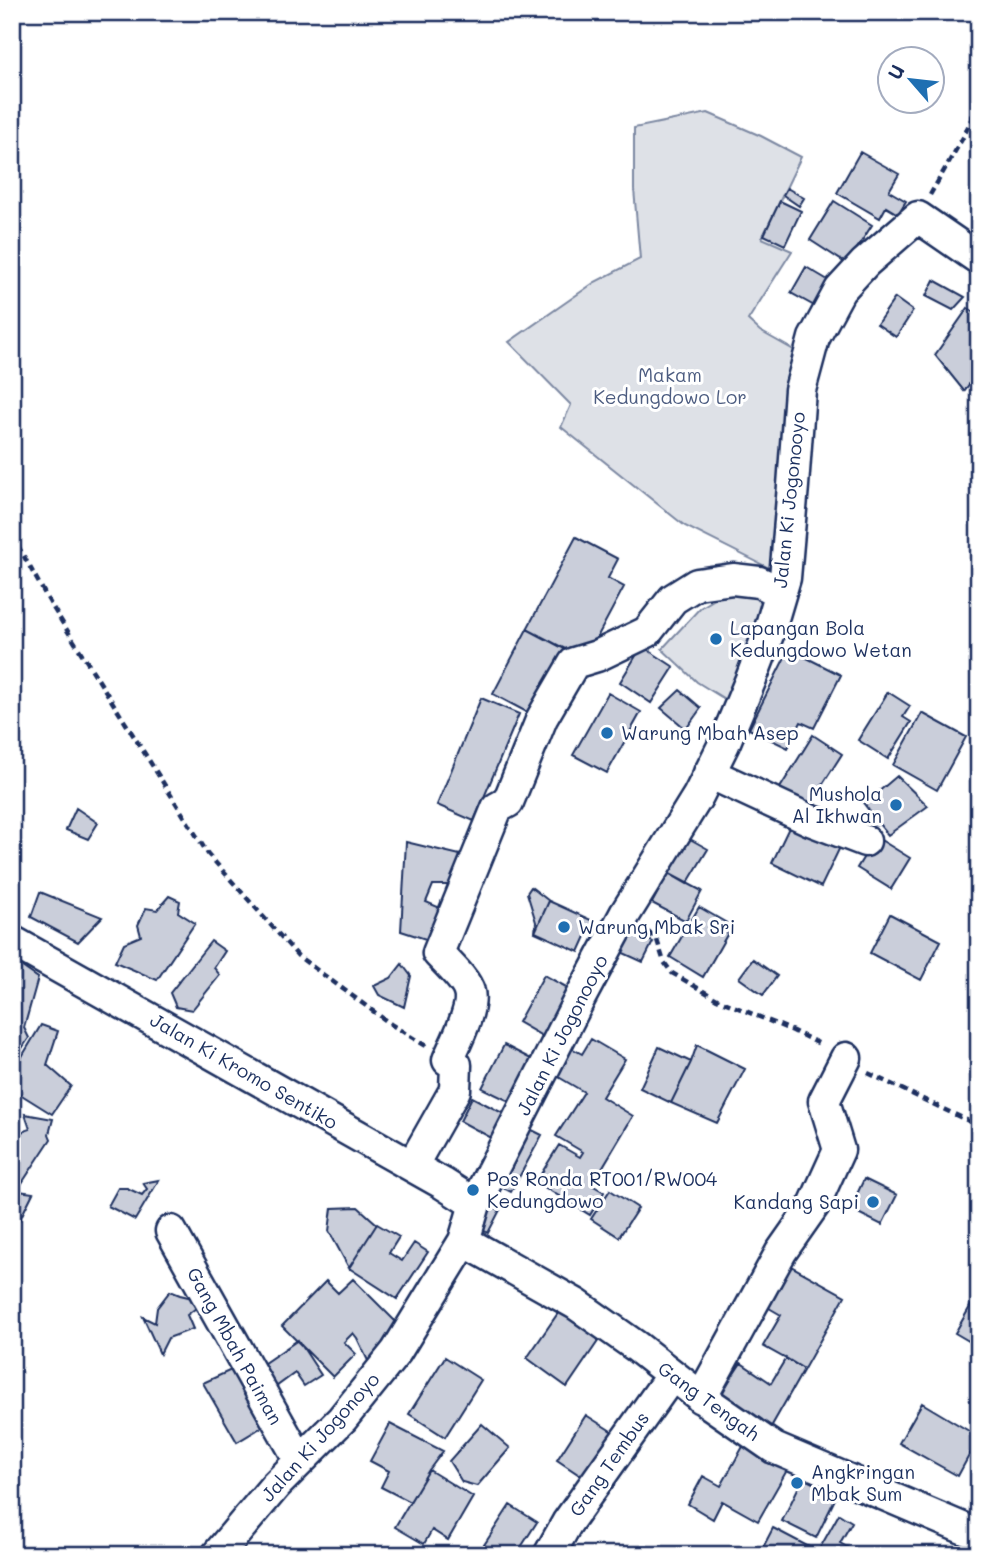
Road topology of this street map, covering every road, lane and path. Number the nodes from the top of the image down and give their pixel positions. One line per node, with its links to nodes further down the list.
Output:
1 (979, 100): 2 (path)
2 (918, 217): 3 (street); 5 (street, Jalan Ki Jogonooyo)
3 (979, 259)
4 (12, 535): 11 (path)
5 (780, 592): 6 (street, Jalan Ki Jogonooyo); 11 (street)
6 (709, 773): 7 (street); 8 (street, Jalan Ki Jogonooyo)
7 (865, 841)
8 (625, 914): 10 (path); 14 (street, Jalan Ki Jogonooyo)
9 (12, 941): 13 (street, Jalan Ki Kromo Sentiko)
10 (846, 1058): 12 (path); 18 (street)
11 (448, 1060): 13 (street)
12 (979, 1126)
13 (412, 1166): 14 (street, Jalan Ki Kromo Sentiko)
14 (475, 1204): 16 (street, Jalan Ki Jogonoyo)
15 (171, 1231): 19 (street, Gang Mbah Paiman)
16 (464, 1241): 17 (street, Gang Tengah); 19 (street, Jalan Ki Jogonoyo)
17 (672, 1375): 18 (street, Gang Tengah); 22 (street, Gang Tembus)
18 (701, 1398): 20 (street, Gang Tengah)
19 (300, 1461): 21 (street, Jalan Ki Jogonoyo)
20 (972, 1534)
21 (217, 1555)
22 (549, 1555)

